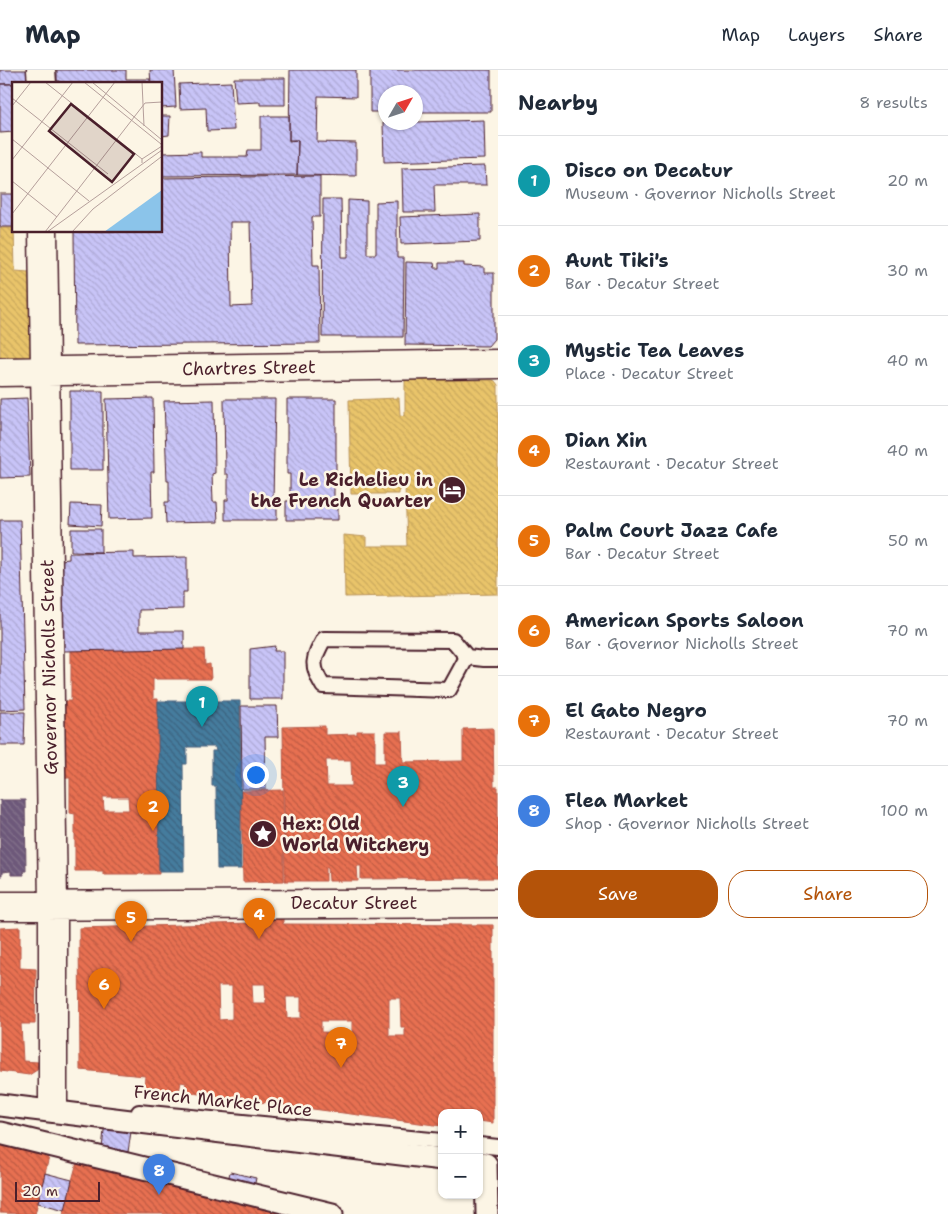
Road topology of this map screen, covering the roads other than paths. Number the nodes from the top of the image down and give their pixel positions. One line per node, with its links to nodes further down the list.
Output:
1 (43, 232): 3 (street, Governor Nicholls Street)
2 (498, 364): 3 (street, Chartres Street)
3 (44, 371): 4 (street, Chartres Street); 8 (street, Governor Nicholls Street)
4 (0, 372)
5 (466, 657): 5 (lane); 6 (lane)
6 (498, 659)
7 (498, 903): 8 (street, Decatur Street)
8 (53, 905): 9 (street, Decatur Street); 11 (street, Governor Nicholls Street)
9 (0, 906)
10 (0, 1096): 11 (lane, French Market Place)
11 (53, 1103): 14 (lane, French Market Place)
12 (0, 1105): 17 (street)
13 (0, 1133): 19 (street)
14 (438, 1141)
15 (483, 1145): 16 (lane)
16 (498, 1147)
17 (438, 1159)
18 (483, 1164): 20 (street)
19 (332, 1214)
20 (487, 1214)

